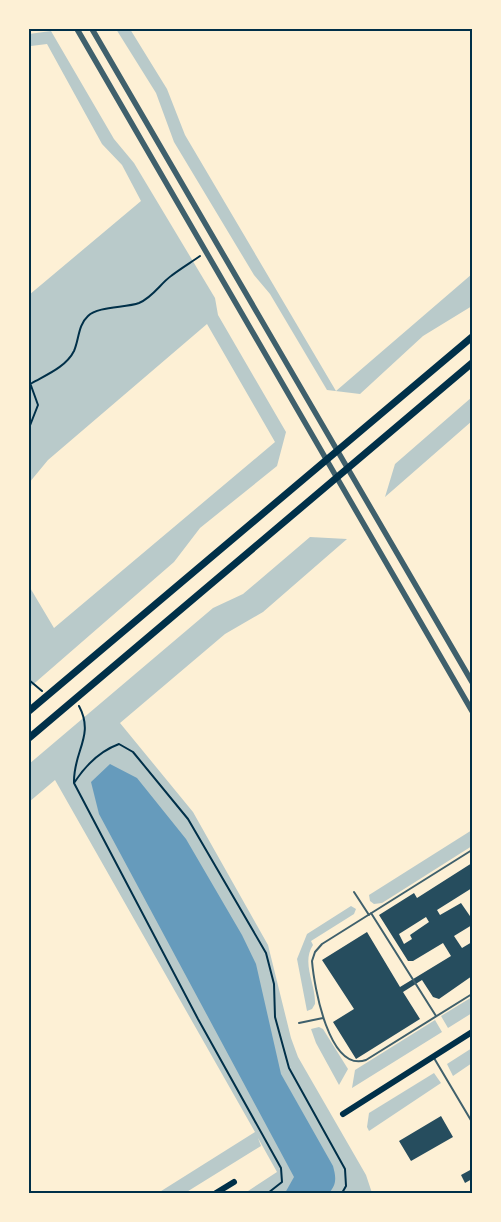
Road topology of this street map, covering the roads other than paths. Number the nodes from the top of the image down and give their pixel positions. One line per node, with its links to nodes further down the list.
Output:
1 (76, 29): 6 (street)
2 (92, 29): 5 (street)
3 (472, 337): 5 (main road)
4 (472, 364): 7 (main road)
5 (339, 450): 6 (main road); 7 (street)
6 (328, 460): 8 (street); 10 (main road)
7 (350, 468): 8 (main road); 9 (street)
8 (338, 478): 11 (street); 12 (main road)
9 (472, 682)
10 (29, 711)
11 (472, 711)
12 (29, 738)
13 (472, 850): 15 (lane)
14 (354, 892): 15 (lane)
15 (370, 914): 17 (lane); 18 (lane)
16 (472, 994): 17 (lane)
17 (436, 1016): 18 (lane)
18 (323, 1018): 19 (lane)
19 (299, 1022)
20 (472, 1032): 21 (main road)
21 (433, 1056): 22 (main road); 23 (lane)
22 (343, 1114)
23 (472, 1122)
24 (234, 1182): 25 (main road)
25 (216, 1193)

